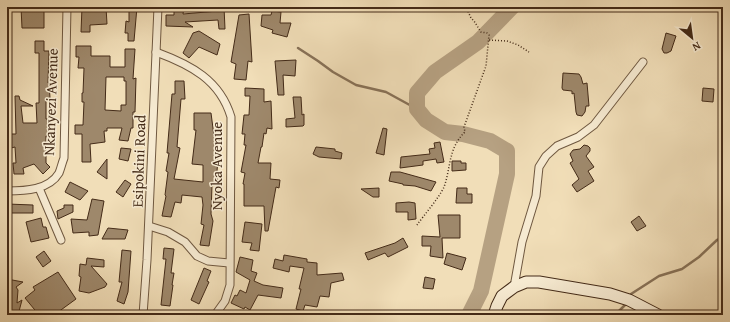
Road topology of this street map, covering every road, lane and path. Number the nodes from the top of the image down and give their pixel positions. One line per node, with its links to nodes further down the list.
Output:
1 (67, 7): 8 (street, Nkanyezi Avenue)
2 (158, 7): 5 (street, Esipokini Road)
3 (466, 7): 4 (path)
4 (489, 40): 6 (path); 10 (path)
5 (156, 52): 11 (street, Esipokini Road); 13 (street, Nyoka Avenue)
6 (529, 52)
7 (643, 62): 14 (street)
8 (39, 188): 9 (street, Nkanyezi Avenue); 12 (street)
9 (7, 191)
10 (417, 225)
11 (149, 226): 13 (street); 15 (street, Esipokini Road)
12 (61, 240)
13 (229, 262): 16 (street, Nyoka Avenue)
14 (514, 287): 17 (street); 18 (street)
15 (143, 315)
16 (216, 315)
17 (494, 315)
18 (658, 315)

